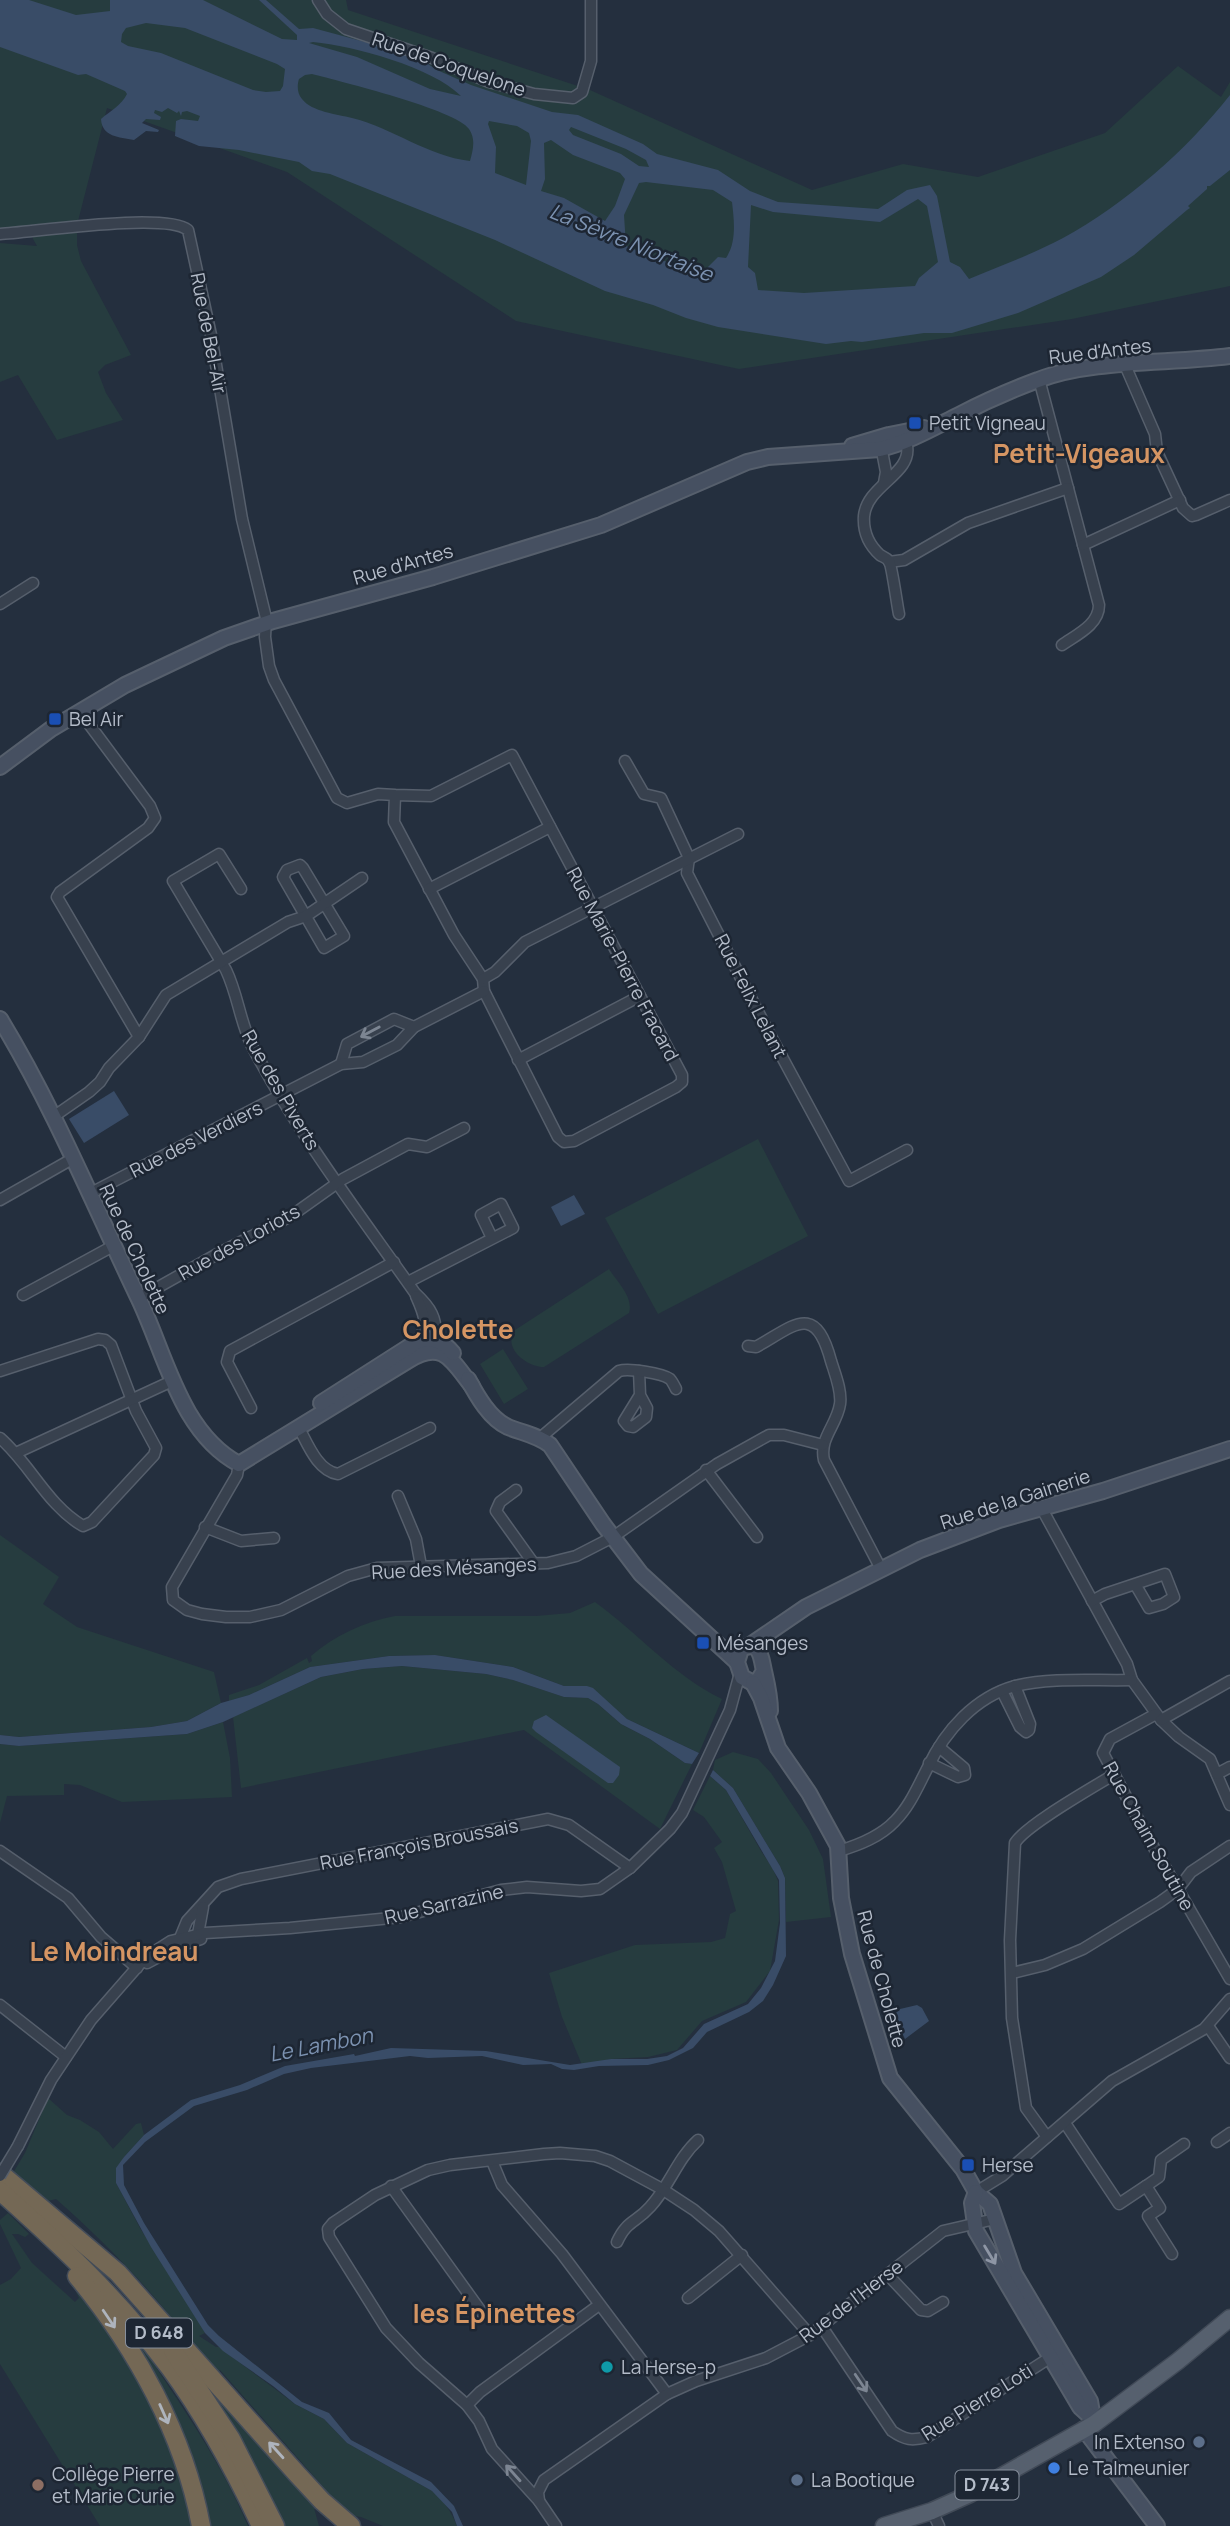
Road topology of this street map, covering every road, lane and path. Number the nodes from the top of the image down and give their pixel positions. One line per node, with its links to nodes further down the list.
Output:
1 (318, 0): 2 (street, Rue de Coquelone)
2 (591, 0)
3 (0, 234): 21 (street, Rue de Bel-Air)
4 (1230, 356): 5 (street, Rue d'Antes)
5 (1125, 365): 6 (street, Rue d'Antes); 14 (street)
6 (1039, 379): 7 (street, Rue d'Antes); 13 (street)
7 (942, 423): 8 (street, Rue d'Antes); 9 (street, Rue d'Antes)
8 (889, 435): 9 (street); 10 (street); 11 (street, Rue d'Antes)
9 (905, 442): 10 (street, Rue d'Antes); 12 (street)
10 (880, 449): 11 (street, Rue d'Antes); 12 (street)
11 (837, 451): 21 (street, Rue d'Antes)
12 (884, 482): 17 (street)
13 (1068, 488): 16 (street); 17 (street)
14 (1180, 500): 15 (street); 16 (street)
15 (1230, 500)
16 (1083, 545): 22 (street)
17 (889, 562): 20 (street)
18 (33, 583): 19 (street)
19 (0, 604)
20 (899, 614)
21 (266, 623): 23 (street, Rue d'Antes); 26 (street, Rue Marie-Pierre Fracard)
22 (1062, 645)
23 (80, 712): 25 (street, Rue d'Antes); 41 (street)
24 (625, 761): 29 (street, Rue Felix Lelant)
25 (0, 767)
26 (395, 795): 27 (street, Rue Marie-Pierre Fracard); 31 (street, Rue Marie-Pierre Fracard)
27 (550, 827): 31 (street); 34 (street, Rue Marie-Pierre Fracard)
28 (738, 835): 29 (street, Rue des Verdiers)
29 (689, 858): 34 (street, Rue des Verdiers); 47 (street, Rue Felix Lelant)
30 (362, 878): 33 (street)
31 (429, 888): 37 (street, Rue Marie-Pierre Fracard)
32 (241, 889): 36 (street, Rue des Piverts)
33 (325, 904): 35 (street); 35 (street); 35 (street)
34 (592, 908): 37 (street, Rue des Verdiers); 38 (street, Rue Marie-Pierre Fracard)
35 (306, 916): 36 (street)
36 (221, 963): 41 (street); 44 (street, Rue des Piverts)
37 (484, 985): 40 (street, Rue des Verdiers); 42 (street, Rue Marie-Pierre Fracard)
38 (640, 996): 42 (street); 42 (street, Rue Marie-Pierre Fracard)
39 (0, 1019): 45 (street, Rue de Cholette)
40 (414, 1027): 43 (street, Rue des Verdiers); 43 (street, Rue des Verdiers, one-way to 43)
41 (139, 1037): 45 (street)
42 (518, 1060)
43 (341, 1064): 44 (street, Rue des Verdiers)
44 (281, 1095): 49 (street, Rue des Piverts); 50 (street, Rue des Verdiers)
45 (53, 1116): 48 (street, Rue de Cholette)
46 (464, 1128): 49 (street, Rue des Loriots)
47 (907, 1150)
48 (72, 1159): 50 (street, Rue de Cholette); 51 (street)
49 (337, 1183): 54 (street, Rue des Piverts); 57 (street, Rue des Loriots)
50 (89, 1194): 53 (street, Rue de Cholette)
51 (0, 1200)
52 (492, 1238): 55 (street)
53 (113, 1246): 56 (street); 57 (street, Rue de Cholette)
54 (394, 1262): 55 (street, Rue des Piverts); 66 (street)
55 (408, 1282): 58 (street, Rue des Piverts)
56 (23, 1295)
57 (139, 1298): 62 (street, Rue de Cholette)
58 (429, 1341): 67 (street); 70 (street, Rue de Cholette); 74 (street)
59 (748, 1346): 71 (street)
60 (0, 1371): 65 (street)
61 (639, 1371): 63 (street); 64 (street); 70 (street)
62 (172, 1381): 65 (street); 75 (street, Rue de Cholette)
63 (676, 1390)
64 (640, 1395)
65 (132, 1400): 73 (street); 73 (street)
66 (250, 1408)
67 (299, 1428): 68 (street); 74 (street)
68 (430, 1428)
69 (0, 1438): 73 (street)
70 (540, 1438): 81 (street, Rue de Cholette)
71 (822, 1445): 76 (street, Rue des Mésanges); 86 (street)
72 (1230, 1449): 79 (street, Rue de la Gainerie)
73 (16, 1453)
74 (257, 1453): 75 (street)
75 (239, 1464): 80 (street, Rue des Mésanges)
76 (706, 1471): 81 (street, Rue des Mésanges); 82 (street)
77 (516, 1490): 84 (street)
78 (398, 1496): 85 (street)
79 (1042, 1508): 86 (street, Rue de la Gainerie); 88 (street)
80 (205, 1527): 83 (street); 85 (street, Rue des Mésanges)
81 (613, 1537): 84 (street, Rue des Mésanges); 89 (street, Rue de Cholette)
82 (757, 1537)
83 (274, 1538)
84 (534, 1564): 85 (street, Rue des Mésanges)
85 (421, 1566)
86 (881, 1569): 90 (street, Rue de la Gainerie)
87 (1135, 1584): 88 (street)
88 (1092, 1601): 94 (street)
89 (686, 1615): 91 (street, Rue de Cholette); 93 (street, Rue de Cholette)
90 (783, 1625): 91 (street, Rue de la Gainerie); 92 (street, Rue de la Gainerie)
91 (746, 1647): 92 (street, Rue de Cholette); 93 (street)
92 (763, 1665): 93 (street, Rue de la Gainerie); 99 (street, Rue de Cholette)
93 (745, 1675): 99 (street, Rue de Cholette); 109 (street, Rue Sarrazine)
94 (1132, 1681): 96 (street); 98 (street)
95 (1230, 1681): 98 (street, Rue Chaim Soutine)
96 (1015, 1686): 97 (street); 97 (street)
97 (1002, 1691): 100 (street)
98 (1158, 1717): 103 (street); 104 (street, Rue Chaim Soutine)
99 (770, 1722): 108 (street, Rue de Cholette)
100 (939, 1747): 101 (street); 101 (street)
101 (929, 1763): 108 (street)
102 (1230, 1767): 103 (street)
103 (1217, 1774): 105 (street)
104 (1113, 1775): 110 (street, Rue Chaim Soutine); 114 (street)
105 (1230, 1805)
106 (1230, 1846): 110 (street)
107 (0, 1851): 113 (street)
108 (839, 1851): 132 (street, Rue de Cholette)
109 (630, 1867): 111 (street, Rue François Broussais); 112 (street, Rue Sarrazine)
110 (1178, 1889): 114 (street); 115 (street, Rue Chaim Soutine)
111 (205, 1903): 112 (street); 112 (street, Rue François Broussais)
112 (190, 1939): 113 (street, Rue Sarrazine)
113 (139, 1967): 119 (street, Rue Sarrazine)
114 (1012, 1973): 123 (street)
115 (1230, 1979)
116 (1230, 1999): 118 (street)
117 (0, 2005): 119 (street)
118 (1208, 2026): 120 (street); 121 (street)
119 (66, 2057): 128 (street, Rue Sarrazine, bridge)
120 (1230, 2058)
121 (1065, 2123): 123 (street); 130 (street)
122 (1230, 2133): 125 (street)
123 (1047, 2137): 132 (street)
124 (698, 2140): 131 (street)
125 (1217, 2142)
126 (1184, 2144): 130 (street)
127 (492, 2161): 129 (street); 131 (street); 142 (street)
128 (0, 2174): 151 (highway, one-way to 128); 156 (highway, D 648)
129 (391, 2186): 143 (street); 149 (street)
130 (1146, 2186): 137 (street)
131 (662, 2189): 136 (street); 138 (street)
132 (976, 2192): 134 (street, Rue de Cholette); 135 (street, Rue de Cholette)
133 (0, 2193): 154 (highway, one-way to 154); 155 (highway, D 648)
134 (995, 2219): 135 (street, Rue de l'Herse); 147 (street, Rue de Cholette)
135 (974, 2224): 139 (street, Rue de l'Herse); 147 (street, Rue de Cholette, one-way to 147)
136 (617, 2242)
137 (1172, 2253)
138 (742, 2255): 140 (street); 146 (street)
139 (888, 2275): 141 (street); 145 (street, Rue de l'Herse)
140 (688, 2298)
141 (943, 2302)
142 (599, 2305): 148 (street); 149 (street)
143 (483, 2314)
144 (1230, 2318): 150 (main road, D 743)
145 (822, 2327): 146 (street, Rue de l'Herse); 147 (street, Rue Pierre Loti, one-way to 147)
146 (810, 2335): 148 (street, Rue de l'Herse)
147 (1055, 2354): 150 (street, Rue de Cholette)
148 (667, 2394): 152 (street, Rue de l'Herse)
149 (467, 2405): 152 (street, one-way to 149)
150 (1090, 2423): 153 (main road, D 743); 161 (street, Rue de Cholette)
151 (322, 2501): 157 (highway); 158 (highway)
152 (539, 2501): 159 (street)
153 (935, 2518): 160 (main road, D 743)
154 (201, 2526)
155 (261, 2526)
156 (275, 2526)
157 (328, 2526)
158 (351, 2526)
159 (556, 2526)
160 (884, 2526)
161 (1157, 2526)

